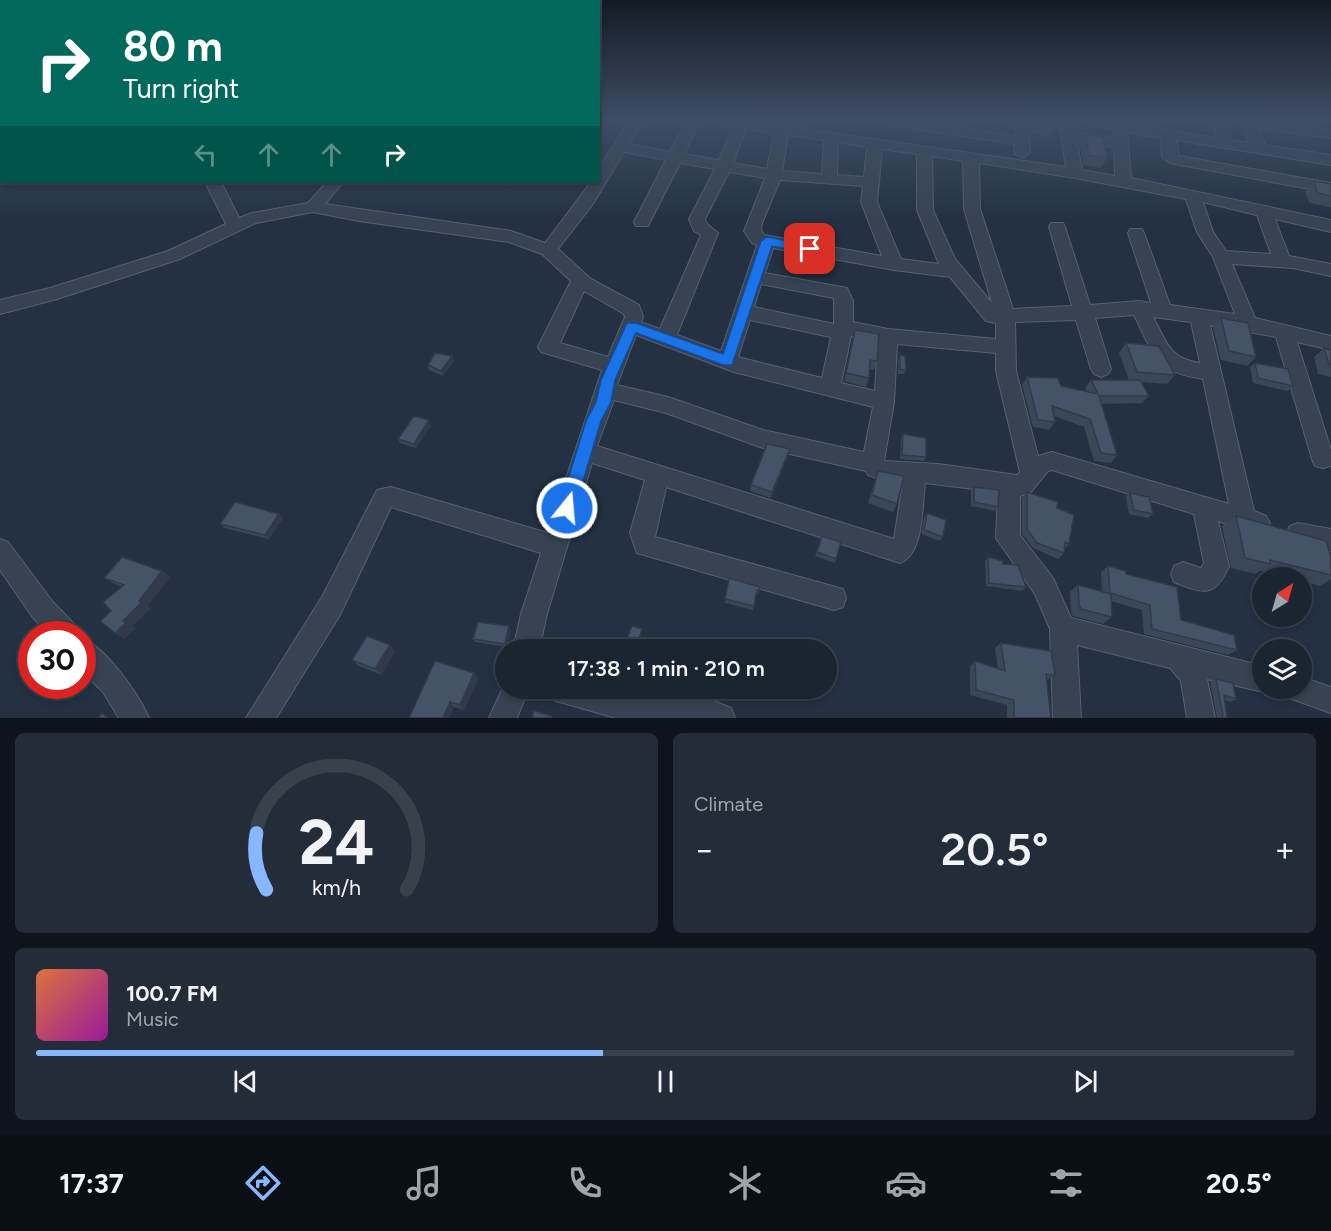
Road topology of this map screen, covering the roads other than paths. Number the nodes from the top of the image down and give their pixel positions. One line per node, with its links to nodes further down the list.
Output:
1 (616, 154): 23 (street)
2 (653, 154): 16 (street)
3 (677, 154): 16 (street)
4 (729, 154): 20 (street)
5 (778, 154): 22 (street)
6 (830, 154): 24 (street)
7 (874, 154): 25 (street)
8 (924, 154): 46 (street)
9 (936, 154): 17 (street)
10 (1022, 154): 19 (street)
11 (1072, 154): 21 (street)
12 (1121, 154): 26 (street)
13 (1170, 154): 15 (street)
14 (1292, 154): 18 (street)
15 (1170, 157): 30 (street); 31 (street)
16 (675, 158): 20 (street); 35 (street)
17 (971, 158): 19 (street); 54 (street)
18 (1331, 160)
19 (1022, 165): 21 (street)
20 (724, 167): 22 (street); 61 (street)
21 (1075, 173): 26 (street)
22 (774, 175): 24 (street); 40 (street)
23 (600, 179)
24 (829, 180): 25 (street)
25 (871, 182): 44 (street)
26 (1122, 182): 31 (street)
27 (214, 183): 36 (street)
28 (334, 183): 33 (street)
29 (598, 183): 41 (street)
30 (1331, 188)
31 (1174, 191): 32 (street)
32 (1193, 195): 34 (street); 42 (street)
33 (313, 207): 36 (street); 41 (street)
34 (1264, 211): 37 (street); 43 (street)
35 (642, 222)
36 (234, 224): 49 (street)
37 (1331, 226)
38 (1057, 227): 53 (street)
39 (1136, 233): 51 (street)
40 (767, 241): 44 (street); 47 (street)
41 (548, 250): 48 (street)
42 (1221, 257): 43 (street); 56 (street)
43 (1282, 261): 45 (street)
44 (894, 264): 46 (street)
45 (1331, 270)
46 (956, 272): 54 (street)
47 (755, 277): 52 (street); 58 (street)
48 (581, 279): 57 (street); 65 (street)
49 (0, 307)
50 (1139, 308): 51 (street); 53 (street); 67 (street)
51 (1163, 311): 55 (street)
52 (744, 312): 58 (street); 64 (street)
53 (1084, 312): 54 (street); 66 (street)
54 (1005, 314): 63 (street)
55 (1199, 316): 56 (street); 67 (street)
56 (1248, 323): 59 (street)
57 (632, 326): 61 (street); 65 (street)
58 (841, 330): 60 (street); 68 (street)
59 (1284, 332): 62 (street); 72 (street)
60 (888, 336): 63 (street); 70 (street)
61 (666, 338): 64 (street)
62 (1331, 343)
63 (1006, 347): 75 (street)
64 (727, 361): 68 (street)
65 (614, 366): 69 (street)
66 (1101, 369)
67 (1212, 372): 79 (street)
68 (830, 387): 70 (street)
69 (606, 390): 71 (street); 73 (street)
70 (884, 402): 73 (street)
71 (584, 452): 76 (street); 81 (street)
72 (1323, 459)
73 (873, 463): 74 (street)
74 (915, 473): 76 (street); 77 (street)
75 (1032, 474): 77 (street); 78 (street)
76 (658, 475): 84 (street)
77 (1009, 485): 86 (street)
78 (1204, 508): 79 (street); 83 (street)
79 (1244, 519): 80 (street)
80 (1331, 540)
81 (555, 546): 87 (street); 96 (street)
82 (0, 550): 85 (street)
83 (1183, 574)
84 (834, 598)
85 (54, 621)
86 (1063, 629): 88 (street); 99 (street)
87 (528, 639)
88 (1184, 660): 90 (street); 100 (street)
89 (96, 666): 95 (street)
90 (1252, 676)
91 (1312, 694): 94 (street)
92 (511, 699): 97 (street)
93 (596, 699): 98 (street)
94 (1331, 700)
95 (135, 718)
96 (260, 718)
97 (503, 718)
98 (721, 718)
99 (1067, 718)
100 (1200, 718)

